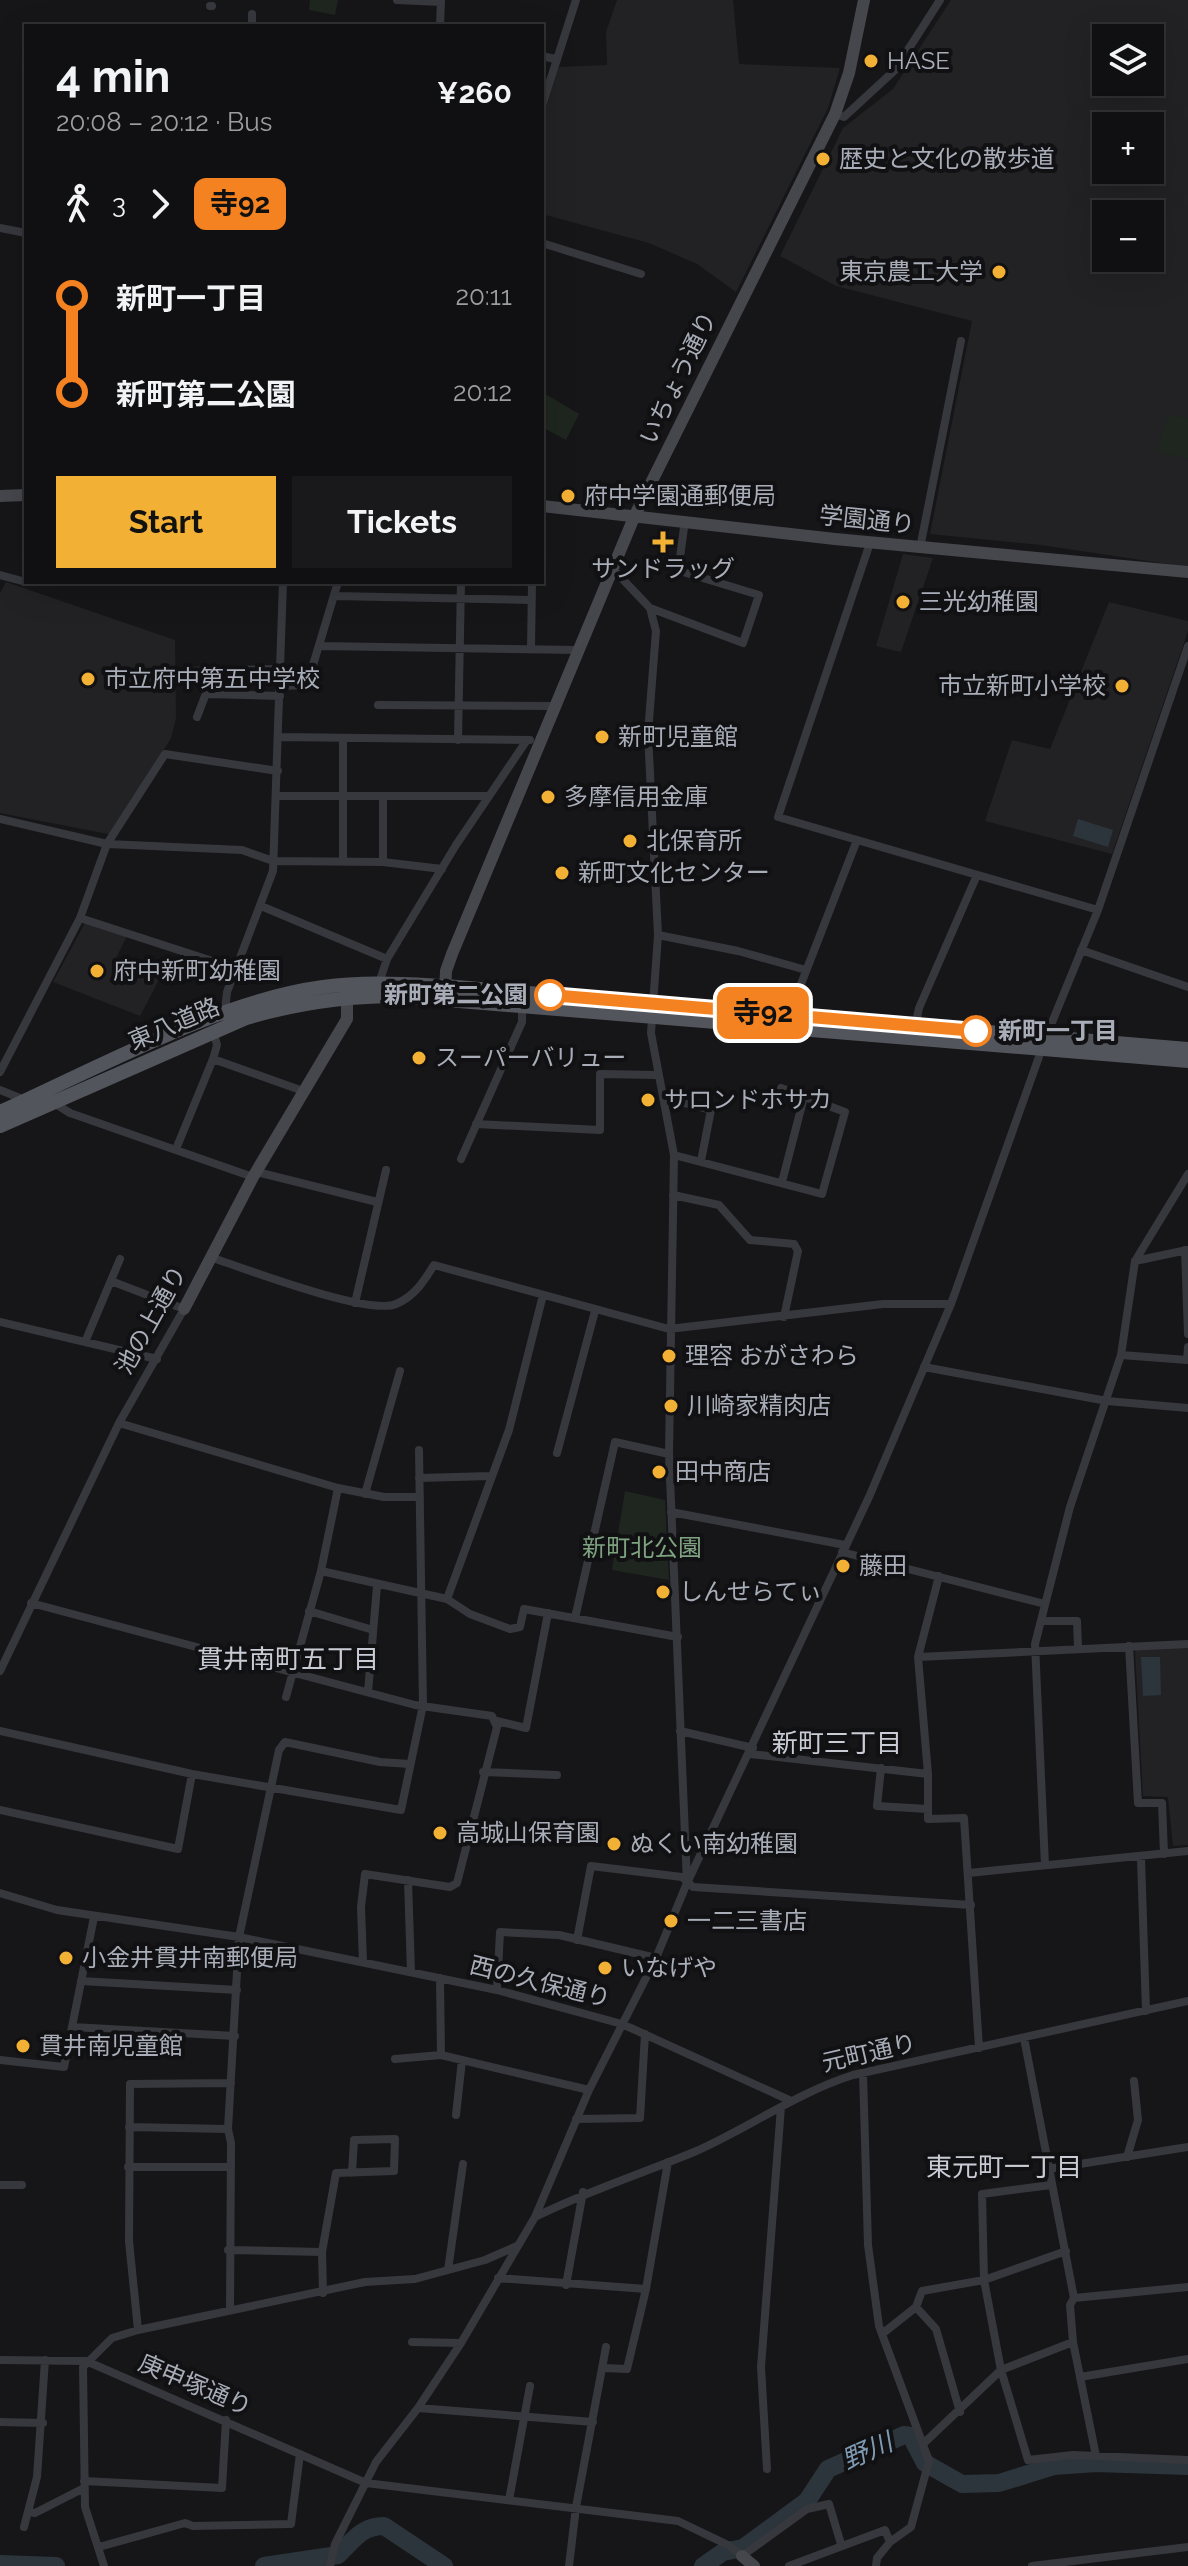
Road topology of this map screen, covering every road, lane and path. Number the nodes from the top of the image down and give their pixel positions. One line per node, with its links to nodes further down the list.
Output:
1 (397, 0): 5 (street)
2 (576, 0): 10 (street)
3 (864, 0): 12 (street, いちょう通り)
4 (940, 0): 12 (street)
5 (441, 1): 8 (street)
6 (252, 14): 7 (street)
7 (252, 24)
8 (440, 24)
9 (544, 56): 10 (street)
10 (555, 59): 11 (street)
11 (544, 99)
12 (835, 114): 21 (street, いちょう通り)
13 (0, 228): 14 (street)
14 (24, 233)
15 (544, 244): 16 (street)
16 (641, 274)
17 (961, 341): 24 (street)
18 (24, 495): 19 (street)
19 (0, 496)
20 (544, 506): 21 (street, 学園通り)
21 (635, 515): 22 (street, 学園通り); 25 (street, いちょう通り)
22 (685, 520): 23 (street, 学園通り); 36 (street)
23 (870, 543): 24 (street, 学園通り); 61 (street)
24 (920, 548): 26 (street, 学園通り)
25 (612, 568): 36 (street); 41 (street, いちょう通り)
26 (1188, 572)
27 (0, 575): 28 (street)
28 (24, 581)
29 (283, 584): 42 (street)
30 (337, 584): 33 (street)
31 (461, 584): 34 (street)
32 (532, 584): 35 (street)
33 (334, 596): 34 (street); 37 (street)
34 (461, 599): 35 (street); 39 (street)
35 (531, 600): 40 (street)
36 (650, 608): 71 (street)
37 (320, 646): 39 (street); 45 (street)
38 (1188, 646): 69 (street)
39 (460, 647): 40 (street); 48 (street)
40 (531, 648): 41 (street)
41 (579, 650): 49 (street, いちょう通り)
42 (281, 669): 43 (street); 45 (street)
43 (215, 670): 44 (street); 46 (street)
44 (187, 671)
45 (280, 691): 46 (street); 51 (street)
46 (208, 694): 50 (street)
47 (378, 705): 48 (street)
48 (459, 706): 49 (street); 53 (street)
49 (554, 706): 54 (street, いちょう通り)
50 (197, 717)
51 (279, 737): 52 (street); 55 (street)
52 (343, 739): 53 (street); 57 (street)
53 (458, 740): 54 (street)
54 (533, 740): 59 (street); 78 (street, いちょう通り)
55 (278, 771): 56 (street); 62 (street)
56 (277, 796): 57 (street); 63 (street)
57 (343, 796): 58 (street); 64 (street)
58 (383, 796): 59 (street); 65 (street)
59 (488, 796): 66 (street)
60 (0, 819): 62 (street)
61 (857, 840): 67 (street); 75 (street)
62 (107, 844): 63 (street); 70 (street)
63 (273, 861): 64 (street); 68 (street)
64 (343, 861): 65 (street)
65 (383, 862): 66 (street)
66 (442, 869): 73 (street)
67 (977, 875): 69 (street); 84 (street)
68 (261, 906): 73 (street); 74 (street)
69 (1098, 910): 72 (street)
70 (80, 918): 74 (street); 90 (street)
71 (658, 935): 75 (street); 82 (street)
72 (1081, 950): 77 (street); 86 (street)
73 (387, 959): 76 (street)
74 (237, 969): 81 (street)
75 (806, 970): 83 (street)
76 (379, 983): 78 (main road, 東八道路); 81 (main road, 東八道路)
77 (1188, 987)
78 (445, 993): 79 (main road, 東八道路); 80 (main road, 東八道路); 82 (main road, 東八道路)
79 (347, 997): 85 (main road, 東八道路); 94 (street, 池の上通り)
80 (522, 1005): 82 (main road, 東八道路); 100 (street)
81 (225, 1011): 97 (main road, 東八道路)
82 (652, 1011): 83 (main road, 東八道路); 86 (main road, 東八道路); 91 (street)
83 (789, 1015): 84 (main road, 東八道路)
84 (915, 1027): 86 (main road, 東八道路)
85 (213, 1030): 88 (street); 98 (main road, 東八道路)
86 (1043, 1043): 87 (main road, 東八道路); 89 (main road, 東八道路); 120 (street)
87 (1188, 1049)
88 (213, 1059): 94 (street); 102 (street)
89 (1188, 1061)
90 (0, 1072)
91 (657, 1075): 96 (street); 100 (street)
92 (781, 1088): 95 (street)
93 (0, 1090): 97 (street)
94 (303, 1091): 107 (street, 池の上通り)
95 (804, 1097): 109 (street); 109 (street)
96 (665, 1098): 103 (street); 105 (street)
97 (26, 1100): 98 (street); 99 (main road, 東八道路)
98 (53, 1102): 101 (main road, 東八道路); 102 (street)
99 (0, 1112)
100 (476, 1124): 104 (street)
101 (0, 1126)
102 (176, 1149): 107 (street)
103 (674, 1155): 105 (street); 110 (street)
104 (461, 1159)
105 (701, 1161): 109 (street)
106 (386, 1170): 111 (street)
107 (255, 1174): 111 (street); 113 (street, 池の上通り)
108 (1188, 1174): 115 (street)
109 (782, 1182)
110 (673, 1195): 123 (street); 125 (street)
111 (377, 1202): 119 (street)
112 (1187, 1250): 115 (street); 117 (street)
113 (210, 1257): 119 (street); 121 (street, 池の上通り)
114 (120, 1259): 116 (street)
115 (1135, 1261): 129 (street)
116 (111, 1281): 121 (street); 127 (street)
117 (1186, 1293): 126 (street)
118 (543, 1295): 119 (street); 122 (street); 139 (street)
119 (355, 1303)
120 (951, 1304): 123 (street); 131 (street)
121 (184, 1309): 130 (street, 池の上通り)
122 (595, 1311): 125 (street); 137 (street)
123 (784, 1317): 125 (street)
124 (0, 1322): 127 (street)
125 (669, 1329): 138 (street)
126 (1188, 1334)
127 (85, 1342): 130 (street)
128 (1188, 1347): 129 (street)
129 (1121, 1355): 133 (street)
130 (157, 1359): 135 (street, 池の上通り)
131 (924, 1367): 133 (street); 145 (street)
132 (400, 1371): 142 (street)
133 (1107, 1401): 134 (street); 152 (street)
134 (1188, 1408)
135 (119, 1423): 141 (street); 151 (street, 池の上通り)
136 (419, 1450): 140 (street)
137 (557, 1453)
138 (669, 1454): 144 (street); 155 (street)
139 (491, 1476): 140 (street); 150 (street)
140 (419, 1478): 143 (street)
141 (338, 1488): 142 (street); 146 (street)
142 (365, 1494): 143 (street)
143 (420, 1497): 149 (street)
144 (671, 1512): 145 (street); 158 (street)
145 (844, 1549): 147 (street); 172 (street)
146 (321, 1571): 148 (street); 153 (street)
147 (939, 1576): 152 (street); 163 (street)
148 (377, 1586): 149 (street); 157 (street)
149 (420, 1594): 150 (street); 168 (street)
150 (447, 1599): 154 (street)
151 (31, 1603): 164 (street, 池の上通り); 165 (street)
152 (1045, 1604): 156 (street)
153 (309, 1611): 157 (street); 165 (street)
154 (548, 1613): 155 (street); 169 (street)
155 (575, 1618): 158 (street)
156 (1042, 1621): 161 (street); 162 (street)
157 (373, 1630): 166 (street)
158 (678, 1637): 171 (street)
159 (1188, 1644): 160 (street)
160 (1129, 1646): 161 (street); 183 (street)
161 (1078, 1647): 162 (street)
162 (1035, 1649): 163 (street); 185 (street)
163 (918, 1657): 177 (street)
164 (0, 1671)
165 (292, 1672): 166 (street); 167 (street)
166 (368, 1692): 168 (street)
167 (286, 1697)
168 (423, 1705): 169 (street); 173 (street)
169 (497, 1721): 175 (street)
170 (0, 1731): 176 (street)
171 (680, 1731): 172 (street); 188 (street)
172 (751, 1751): 174 (street); 188 (street)
173 (410, 1764): 179 (street); 179 (street)
174 (881, 1768): 177 (street); 180 (street)
175 (483, 1772): 178 (street); 187 (street)
176 (192, 1774): 179 (street); 181 (street)
177 (928, 1774): 180 (street)
178 (557, 1775)
179 (268, 1787): 192 (street)
180 (928, 1809): 186 (street)
181 (0, 1810)
182 (1188, 1851): 183 (street)
183 (1164, 1854): 184 (street)
184 (1141, 1858): 185 (street); 202 (street)
185 (1045, 1865): 186 (street)
186 (969, 1873): 190 (street)
187 (408, 1880): 195 (street); 196 (street)
188 (687, 1883): 190 (street); 193 (street); 194 (street)
189 (0, 1893): 191 (street, 西の久保通り)
190 (971, 1905): 208 (street)
191 (94, 1917): 192 (street, 西の久保通り); 198 (street)
192 (239, 1937): 195 (street, 西の久保通り); 199 (street)
193 (577, 1940): 194 (street); 200 (street)
194 (656, 1958): 203 (street)
195 (363, 1962): 196 (street, 西の久保通り)
196 (411, 1972): 197 (street, 西の久保通り)
197 (440, 1978): 200 (street, 西の久保通り); 209 (street)
198 (81, 1981): 199 (street); 204 (street)
199 (237, 1990): 206 (street)
200 (497, 1990): 203 (street, 西の久保通り)
201 (1188, 2001): 202 (street, 元町通り)
202 (1146, 2011): 207 (street, 元町通り)
203 (622, 2024): 205 (street); 216 (street, 西の久保通り)
204 (72, 2027): 206 (street); 211 (street)
205 (645, 2034): 217 (street); 220 (street)
206 (235, 2036): 215 (street)
207 (1024, 2038): 208 (street, 元町通り); 228 (street)
208 (979, 2048): 213 (street, 元町通り)
209 (441, 2055): 210 (street); 212 (street)
210 (395, 2059)
211 (0, 2060)
212 (462, 2060): 216 (street); 219 (street)
213 (863, 2073): 217 (street, 元町通り); 251 (street)
214 (1134, 2081): 224 (street)
215 (231, 2083): 221 (street); 222 (street)
216 (589, 2090): 220 (street, 西の久保通り)
217 (789, 2100): 218 (street, 元町通り)
218 (781, 2107): 225 (street, 元町通り); 275 (street)
219 (456, 2115)
220 (576, 2119): 235 (street, 西の久保通り)
221 (129, 2127): 222 (street); 226 (street)
222 (228, 2129): 227 (street)
223 (1188, 2147): 224 (street)
224 (1127, 2157): 228 (street)
225 (668, 2162): 234 (street, 元町通り); 245 (street)
226 (128, 2167): 227 (street); 250 (street)
227 (231, 2167): 237 (street)
228 (1048, 2169): 233 (street)
229 (459, 2170): 240 (street)
230 (352, 2173): 230 (street); 239 (street)
231 (0, 2185): 232 (street)
232 (22, 2185)
233 (1051, 2185): 238 (street); 242 (street)
234 (583, 2192): 235 (street, 元町通り); 243 (street)
235 (535, 2217): 236 (street, 西の久保通り)
236 (518, 2246): 240 (street); 241 (street, 西の久保通り)
237 (228, 2250): 239 (street); 249 (street)
238 (1066, 2251): 242 (street); 247 (street)
239 (322, 2252): 246 (street)
240 (448, 2270): 246 (street)
241 (498, 2278): 243 (street); 254 (street, 西の久保通り)
242 (984, 2280): 248 (street); 261 (street)
243 (566, 2285): 245 (street)
244 (1188, 2287): 247 (street)
245 (646, 2289): 260 (street)
246 (323, 2293): 249 (street)
247 (1074, 2298): 253 (street)
248 (916, 2307): 251 (street); 265 (street)
249 (230, 2310): 250 (street)
250 (138, 2330): 259 (street)
251 (882, 2334): 271 (street)
252 (412, 2342): 254 (street)
253 (1073, 2342): 261 (street); 262 (street)
254 (461, 2343): 264 (street, 西の久保通り)
255 (606, 2347): 260 (street)
256 (1188, 2359): 262 (street)
257 (0, 2360): 258 (street, 庚申塚通り)
258 (45, 2360): 259 (street, 庚申塚通り); 270 (street)
259 (86, 2361): 267 (street, 庚申塚通り); 277 (street)
260 (604, 2368): 269 (street)
261 (1001, 2370): 265 (street); 273 (street)
262 (1080, 2377): 273 (street)
263 (530, 2386): 266 (street)
264 (418, 2408): 266 (street); 276 (street, 西の久保通り)
265 (960, 2412): 271 (street)
266 (524, 2417): 269 (street); 278 (street)
267 (226, 2420): 272 (street, 庚申塚通り); 277 (street)
268 (0, 2422): 270 (street)
269 (593, 2422): 279 (street)
270 (43, 2423): 280 (street)
271 (923, 2444): 282 (street)
272 (300, 2454): 276 (street, 庚申塚通り); 284 (street)
273 (1096, 2456): 274 (street)
274 (1188, 2460)
275 (767, 2469)
276 (366, 2483): 278 (street, 庚申塚通り); 288 (street, 西の久保通り)
277 (84, 2485): 280 (street); 284 (street)
278 (509, 2500): 279 (street, 庚申塚通り)
279 (576, 2507): 286 (street, 庚申塚通り); 289 (street)
280 (30, 2512): 281 (street)
281 (24, 2527)
282 (890, 2542): 283 (street); 292 (street)
283 (841, 2544): 286 (street); 291 (street)
284 (99, 2547): 287 (street)
285 (1188, 2547): 293 (street)
286 (742, 2556): 290 (street)
287 (103, 2562)
288 (330, 2566)
289 (569, 2566)
290 (754, 2566)
291 (789, 2566)
292 (876, 2566)
293 (1032, 2566)

